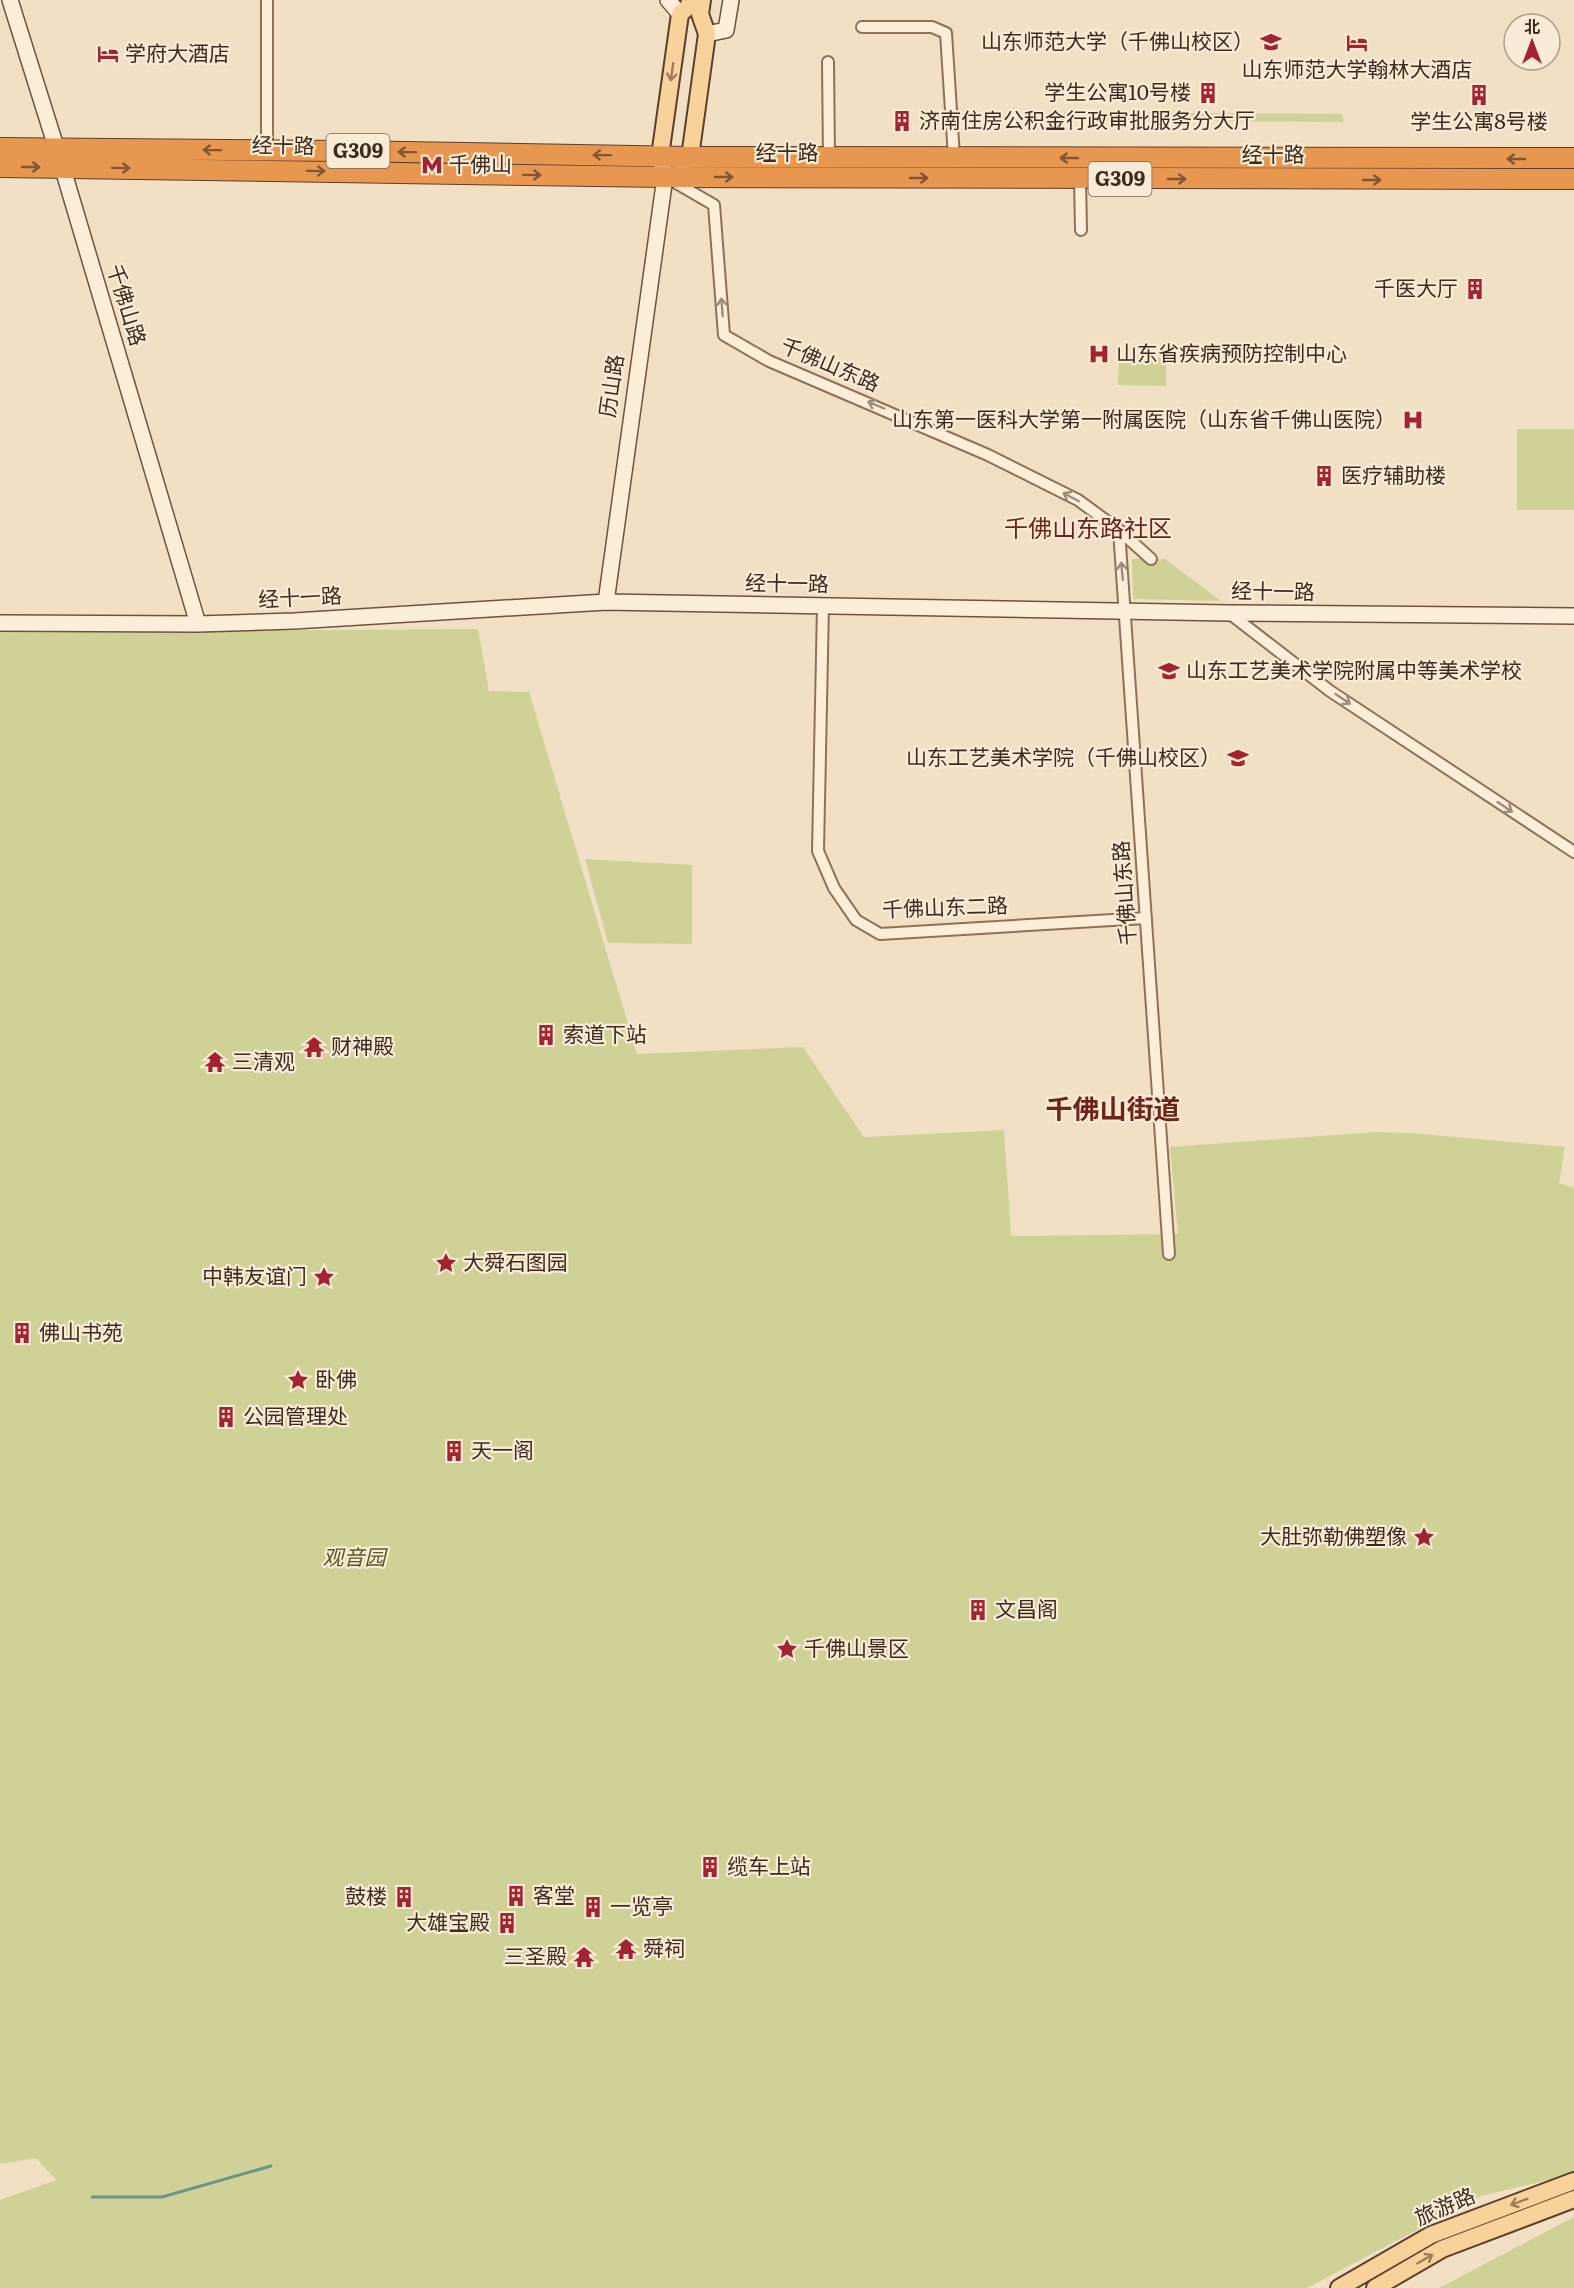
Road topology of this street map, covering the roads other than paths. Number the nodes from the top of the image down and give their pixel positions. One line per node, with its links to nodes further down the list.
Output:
1 (10, 0): 14 (street, 千佛山路)
2 (267, 0): 12 (street)
3 (668, 0): 7 (street)
4 (690, 0): 7 (main road, 历山路)
5 (702, 0): 9 (main road)
6 (731, 0): 9 (street)
7 (680, 14): 13 (main road, 历山路, one-way to 13)
8 (862, 27): 17 (street)
9 (707, 34): 15 (main road)
10 (828, 62): 16 (street)
11 (0, 148): 14 (highway, 经十路 / G309)
12 (267, 150): 13 (highway, 经十路 / G309, one-way to 12); 14 (highway, 经十路 / G309, one-way to 14)
13 (660, 156): 15 (highway, 经十路 / G309); 20 (main road, 历山路)
14 (59, 157): 19 (highway, 经十路 / G309, one-way to 14); 20 (highway, 经十路 / G309, one-way to 20); 32 (street, 千佛山路)
15 (690, 158): 16 (highway, 经十路 / G309); 20 (main road)
16 (829, 158): 17 (highway, 经十路 / G309)
17 (954, 158): 18 (highway, 经十路 / G309, one-way to 17)
18 (1574, 158)
19 (0, 167)
20 (665, 177): 21 (highway, 经十路 / G309, one-way to 21); 24 (street, 千佛山东路, one-way to 20); 26 (street, 历山路)
21 (1080, 178): 22 (highway, 经十路 / G309, one-way to 22); 23 (street)
22 (1574, 179)
23 (1081, 230)
24 (1119, 530): 25 (street, 千佛山东路); 28 (street, 千佛山东路, one-way to 24)
25 (1151, 559)
26 (606, 602): 27 (street, 经十一路); 32 (street, 经十一路)
27 (823, 606): 28 (street, 经十一路); 34 (street, 千佛山东二路)
28 (1125, 611): 29 (street, 经十一路); 34 (street, 千佛山东路)
29 (1229, 613): 30 (street, 经十一路); 33 (street, one-way to 33)
30 (1574, 616)
31 (0, 623): 32 (street, 经十一路)
32 (198, 624)
33 (1574, 852)
34 (1146, 918): 35 (street, 千佛山东路)
35 (1169, 1254)
36 (1574, 2181): 38 (main road, 旅游路, one-way to 38)
37 (1574, 2199): 39 (main road, 旅游路, one-way to 37)
38 (1338, 2288)
39 (1375, 2288)

